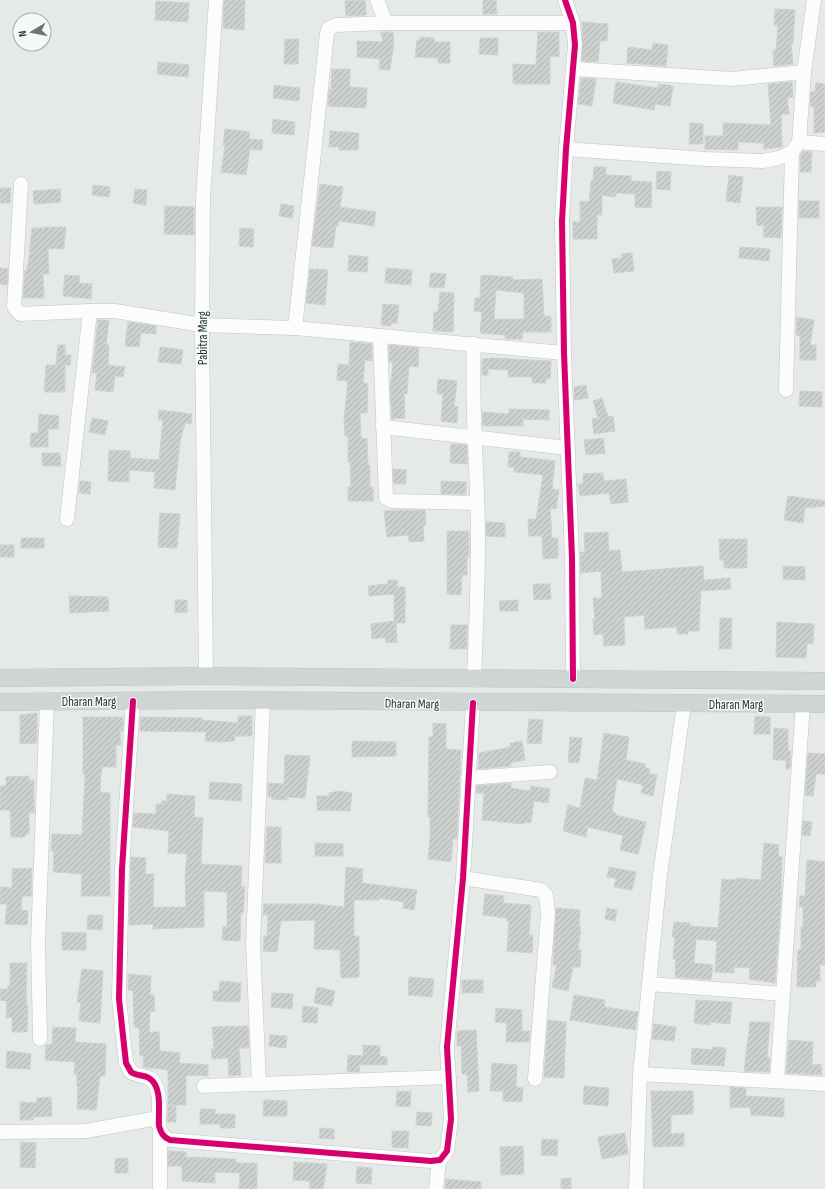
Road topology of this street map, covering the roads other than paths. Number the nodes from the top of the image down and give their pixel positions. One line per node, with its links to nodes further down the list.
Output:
1 (216, 0): 14 (street, Pabitra Marg)
2 (377, 0): 5 (street)
3 (565, 0): 6 (street)
4 (814, 0): 8 (street)
5 (386, 23): 6 (street); 15 (street)
6 (573, 23): 7 (street)
7 (574, 69): 8 (street); 11 (street)
8 (804, 72): 10 (street)
9 (825, 144): 10 (street)
10 (795, 147): 11 (street); 19 (street)
11 (566, 149): 18 (street)
12 (21, 184): 13 (street)
13 (90, 310): 14 (street); 24 (street)
14 (202, 325): 15 (street); 25 (street, Pabitra Marg)
15 (295, 328): 16 (street)
16 (380, 336): 17 (street); 20 (street)
17 (474, 344): 18 (street); 21 (street)
18 (564, 353): 22 (street)
19 (786, 390)
20 (383, 427): 21 (street); 23 (street)
21 (476, 437): 22 (street); 23 (street)
22 (568, 448): 27 (street)
23 (477, 503): 28 (street)
24 (67, 519)
25 (206, 676): 26 (main road, Dharan Marg); 28 (main road, Dharan Marg)
26 (0, 678)
27 (573, 679): 28 (main road, Dharan Marg); 29 (main road, Dharan Marg)
28 (474, 680)
29 (825, 680)
30 (134, 701): 31 (main road, Dharan Marg); 33 (main road, Dharan Marg); 51 (street)
31 (263, 701): 34 (main road, Dharan Marg); 48 (street)
32 (0, 702): 33 (main road, Dharan Marg)
33 (47, 702): 43 (street)
34 (473, 703): 35 (main road, Dharan Marg); 39 (street)
35 (684, 704): 36 (main road, Dharan Marg); 41 (street)
36 (803, 704): 37 (main road, Dharan Marg); 42 (street)
37 (825, 704)
38 (550, 772): 39 (street)
39 (468, 778): 40 (street)
40 (463, 878): 45 (street); 46 (street)
41 (649, 984): 42 (street); 44 (street)
42 (783, 994): 47 (street)
43 (40, 1039)
44 (640, 1074): 47 (street); 56 (street)
45 (449, 1077): 48 (street); 53 (street)
46 (535, 1079)
47 (777, 1081): 49 (street)
48 (259, 1084): 50 (street)
49 (825, 1084)
50 (204, 1086)
51 (159, 1125): 52 (street); 53 (street); 54 (street)
52 (0, 1132)
53 (439, 1160): 55 (street)
54 (160, 1189)
55 (436, 1189)
56 (636, 1189)

